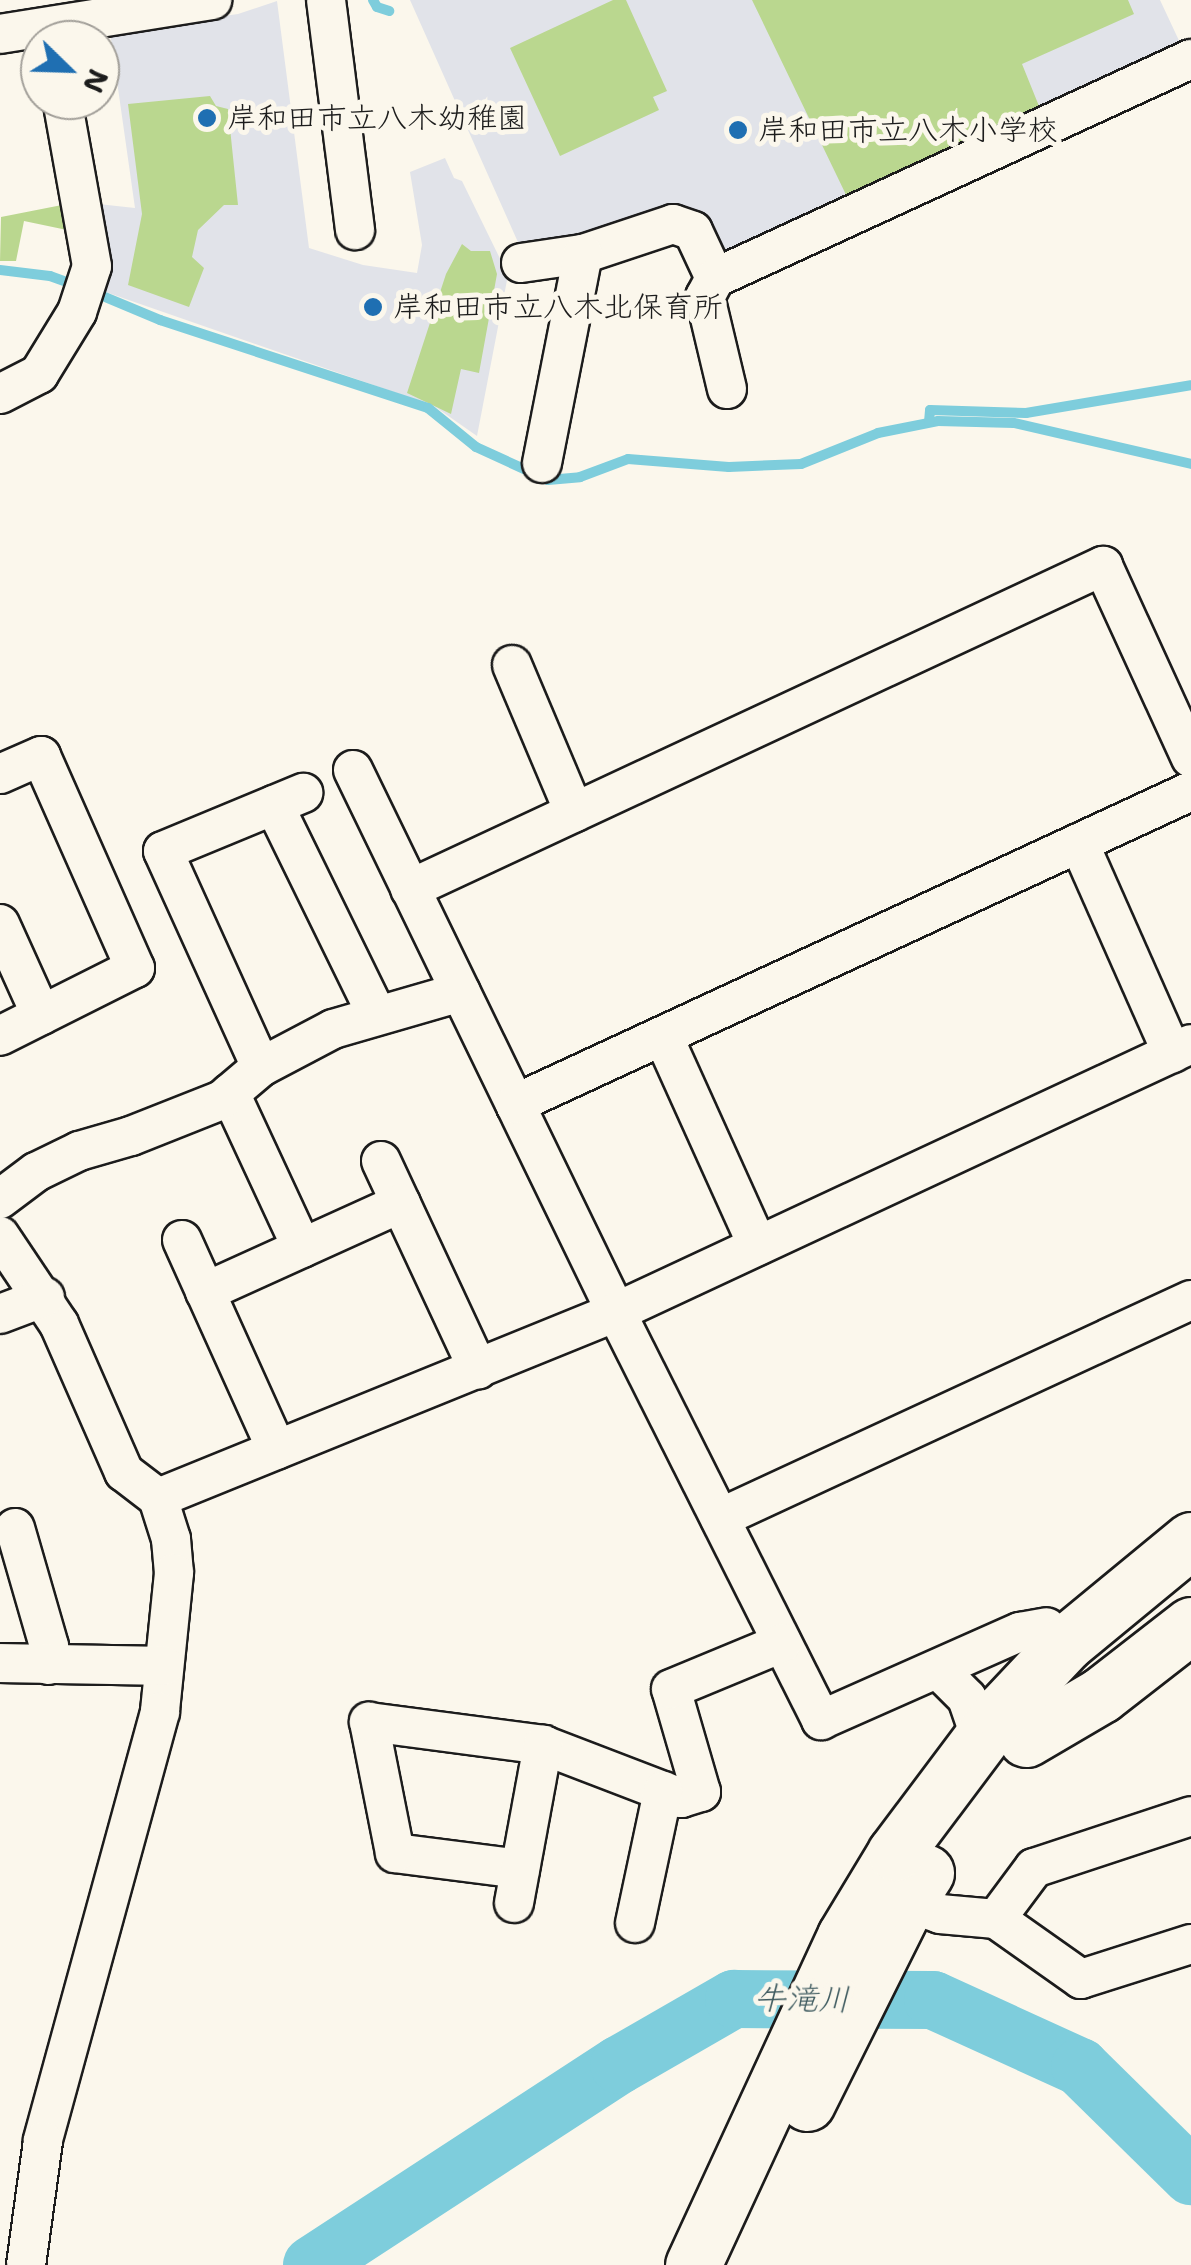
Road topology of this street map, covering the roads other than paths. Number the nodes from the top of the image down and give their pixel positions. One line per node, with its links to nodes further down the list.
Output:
1 (212, 0): 3 (street)
2 (326, 0): 6 (street)
3 (67, 20)
4 (1191, 59): 9 (street)
5 (66, 120): 11 (street)
6 (355, 230)
7 (583, 254): 8 (street); 9 (street); 12 (street)
8 (521, 262)
9 (715, 278): 10 (street)
10 (728, 389)
11 (0, 394)
12 (542, 463)
13 (512, 665): 18 (street)
14 (1191, 758): 18 (street)
15 (353, 770): 20 (street)
16 (0, 774): 24 (street)
17 (1191, 791): 19 (street)
18 (574, 812): 20 (street)
19 (1079, 843): 26 (street); 27 (street)
20 (410, 888): 22 (street)
21 (0, 924): 24 (street)
22 (460, 992): 23 (street); 30 (street)
23 (377, 1014): 28 (street); 28 (street)
24 (41, 1015): 25 (street)
25 (0, 1036)
26 (662, 1036): 30 (street); 36 (street)
27 (1182, 1049): 36 (street)
28 (261, 1067): 29 (street)
29 (230, 1093): 32 (street); 37 (street)
30 (515, 1104): 41 (street)
31 (382, 1161): 33 (street)
32 (0, 1199)
33 (401, 1202): 37 (street); 43 (street)
34 (0, 1236): 39 (street)
35 (182, 1240): 38 (street)
36 (758, 1246): 41 (street)
37 (302, 1248): 38 (street)
38 (206, 1292): 44 (street)
39 (45, 1297): 42 (street); 45 (street)
40 (1191, 1300): 47 (street)
41 (616, 1312): 43 (street); 47 (street)
42 (0, 1314)
43 (478, 1369): 44 (street)
44 (277, 1450): 45 (street)
45 (158, 1498): 56 (street)
46 (1191, 1502): 52 (main road)
47 (720, 1518): 53 (street)
48 (14, 1528): 55 (street)
49 (1191, 1540): 58 (main road)
50 (1191, 1584): 58 (main road)
51 (1191, 1626): 58 (main road)
52 (1047, 1628): 57 (street); 58 (main road)
53 (782, 1643): 57 (street); 60 (street)
54 (0, 1663): 55 (street)
55 (48, 1665): 56 (street)
56 (164, 1666): 67 (street)
57 (940, 1671): 58 (street)
58 (1002, 1729): 64 (main road)
59 (543, 1745): 59 (street); 60 (street)
60 (663, 1792): 63 (street)
61 (1191, 1816): 62 (street)
62 (996, 1919): 64 (street); 65 (street)
63 (635, 1923)
64 (880, 1925): 66 (main road)
65 (1191, 1944)
66 (790, 2094): 68 (main road); 69 (main road)
67 (26, 2265)
68 (693, 2265)
69 (734, 2265)

